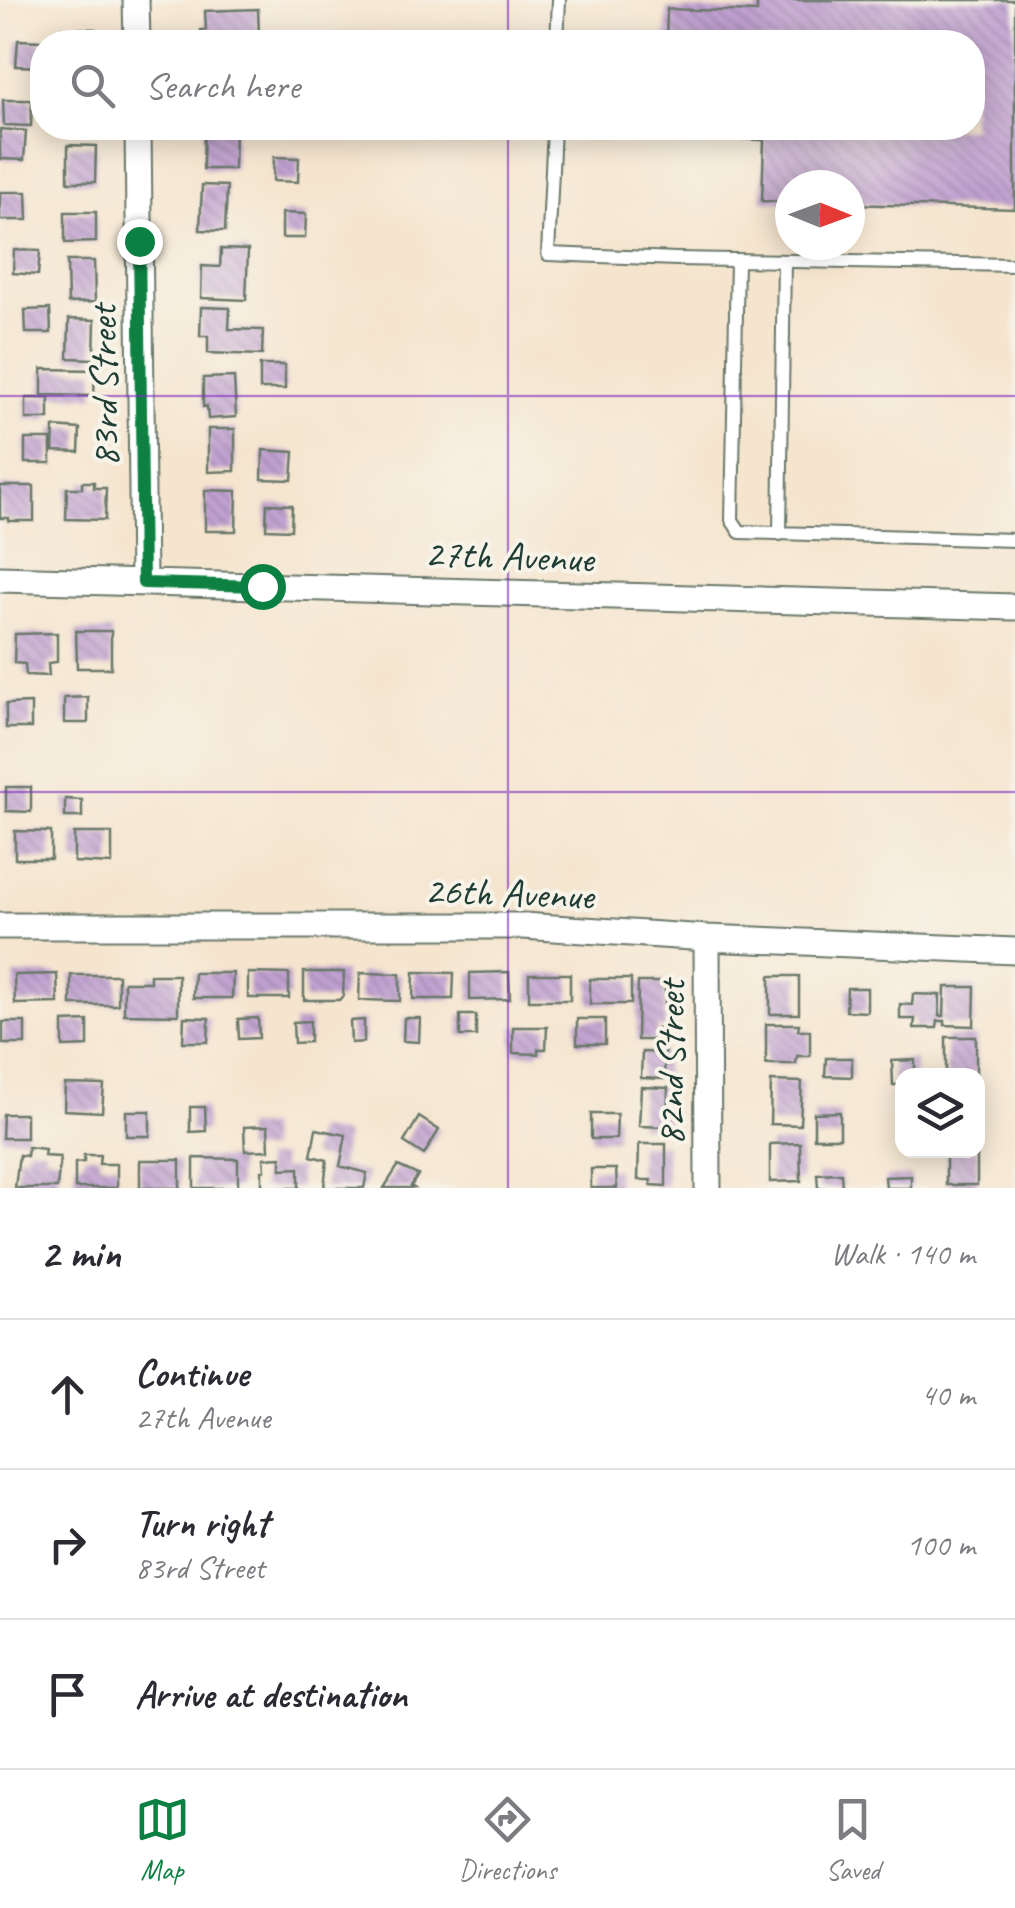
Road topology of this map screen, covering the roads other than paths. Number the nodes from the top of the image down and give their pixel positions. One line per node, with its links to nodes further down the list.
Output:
1 (136, 0): 3 (street)
2 (559, 0): 4 (lane)
3 (137, 30)
4 (558, 30)
5 (138, 140): 13 (street, 83rd Street)
6 (553, 140): 7 (lane)
7 (736, 260): 8 (lane); 10 (lane)
8 (784, 261): 9 (lane); 10 (lane)
9 (1015, 264)
10 (780, 534): 11 (lane)
11 (1015, 540)
12 (0, 579): 13 (street, 27th Avenue)
13 (143, 583): 14 (street, 27th Avenue)
14 (1015, 607)
15 (0, 926): 16 (street, 26th Avenue)
16 (707, 938): 17 (street, 26th Avenue); 18 (street, 82nd Street)
17 (1015, 952)
18 (708, 1188)

